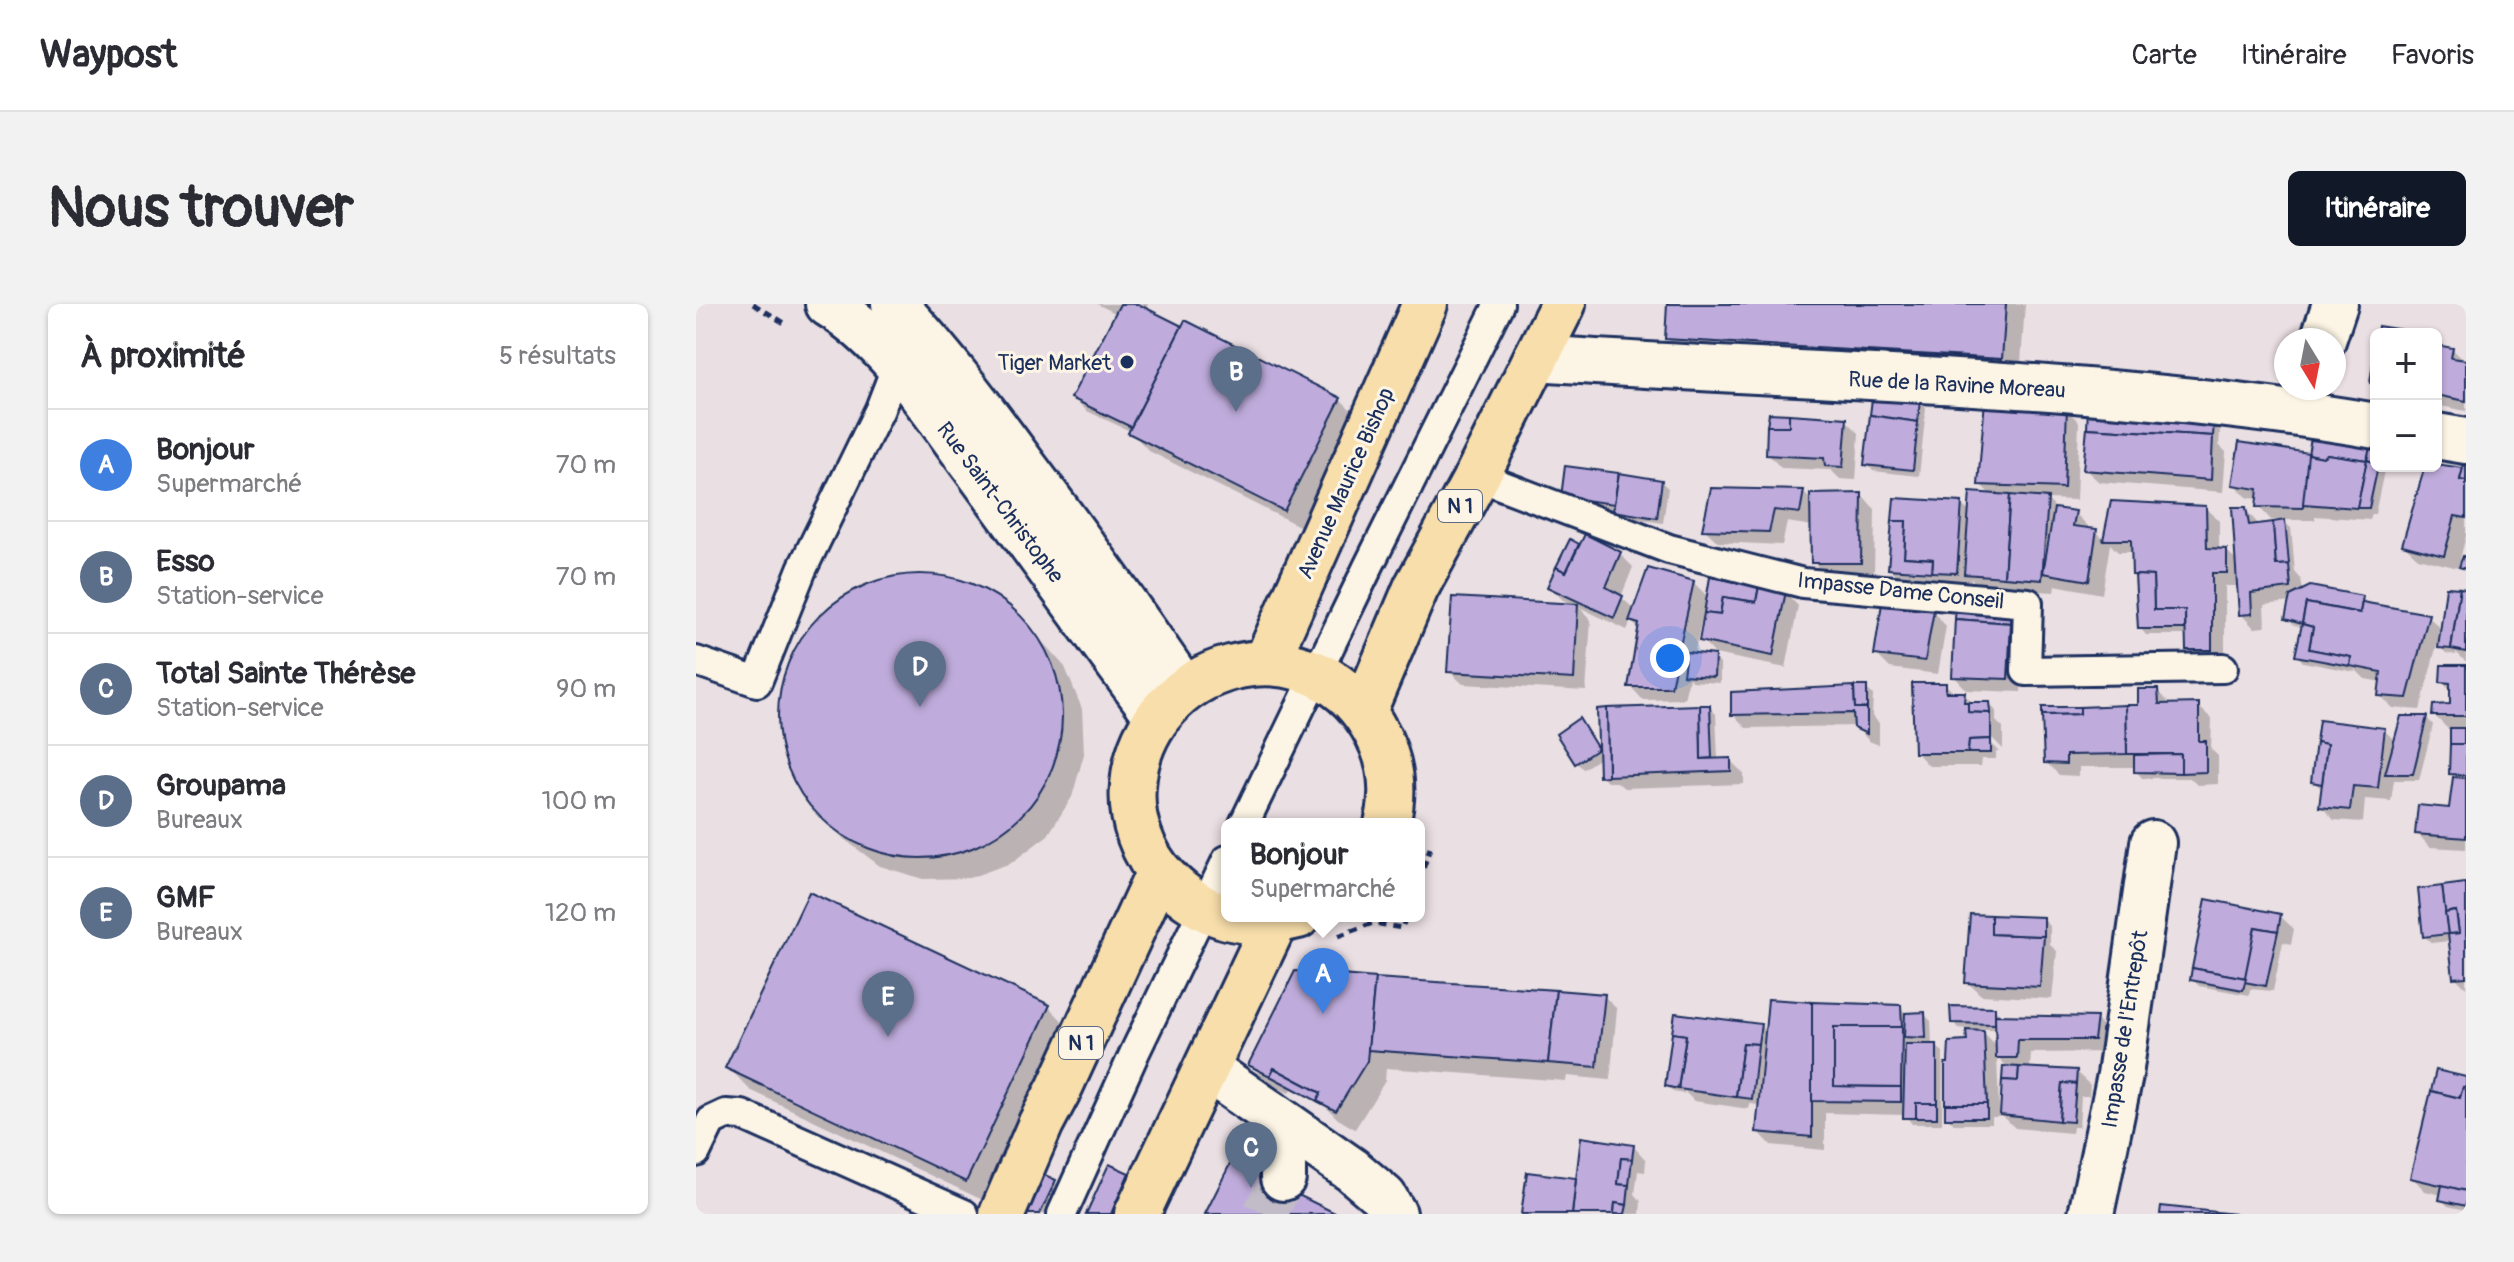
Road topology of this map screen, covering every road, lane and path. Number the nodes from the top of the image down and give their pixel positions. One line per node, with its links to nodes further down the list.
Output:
1 (753, 304): 8 (path)
2 (828, 304): 11 (street, Rue Saint-Christophe)
3 (894, 304): 22 (street, Rue Saint-Christophe)
4 (1425, 304): 19 (main road, Avenue Maurice Bishop)
5 (1499, 304): 21 (lane)
6 (1563, 304): 10 (main road, N 1)
7 (2335, 304): 9 (street)
8 (788, 326)
9 (2327, 328)
10 (1536, 358): 12 (street, Rue de la Ravine Moreau); 17 (main road, N 1)
11 (897, 365): 18 (lane); 22 (street, Rue Saint-Christophe)
12 (2274, 399)
13 (2303, 400): 14 (street, Rue de la Ravine Moreau)
14 (2370, 424)
15 (2442, 437): 16 (street)
16 (2466, 441)
17 (1477, 476): 20 (lane, Impasse Dame Conseil); 23 (main road, N 1)
18 (696, 661)
19 (1266, 663): 21 (main road); 22 (main road)
20 (2223, 668)
21 (1316, 674): 23 (main road); 24 (lane)
22 (1171, 702): 29 (main road)
23 (1364, 711): 25 (main road)
24 (1247, 818)
25 (1388, 818)
26 (1433, 840): 28 (path)
27 (2153, 843): 45 (street, Impasse de l'Entrepôt)
28 (1425, 863)
29 (1159, 872): 31 (main road); 41 (main road, N 1)
30 (1221, 872): 31 (lane)
31 (1203, 909): 32 (main road); 42 (lane)
32 (1221, 914)
33 (1250, 922): 35 (main road)
34 (1404, 922): 35 (path)
35 (1301, 926): 36 (main road)
36 (1207, 1069): 37 (street); 43 (main road)
37 (1269, 1112): 39 (street); 44 (street)
38 (696, 1152): 40 (lane)
39 (1283, 1178)
40 (964, 1214)
41 (1002, 1214)
42 (1062, 1214)
43 (1137, 1214)
44 (1394, 1214)
45 (2091, 1214)

